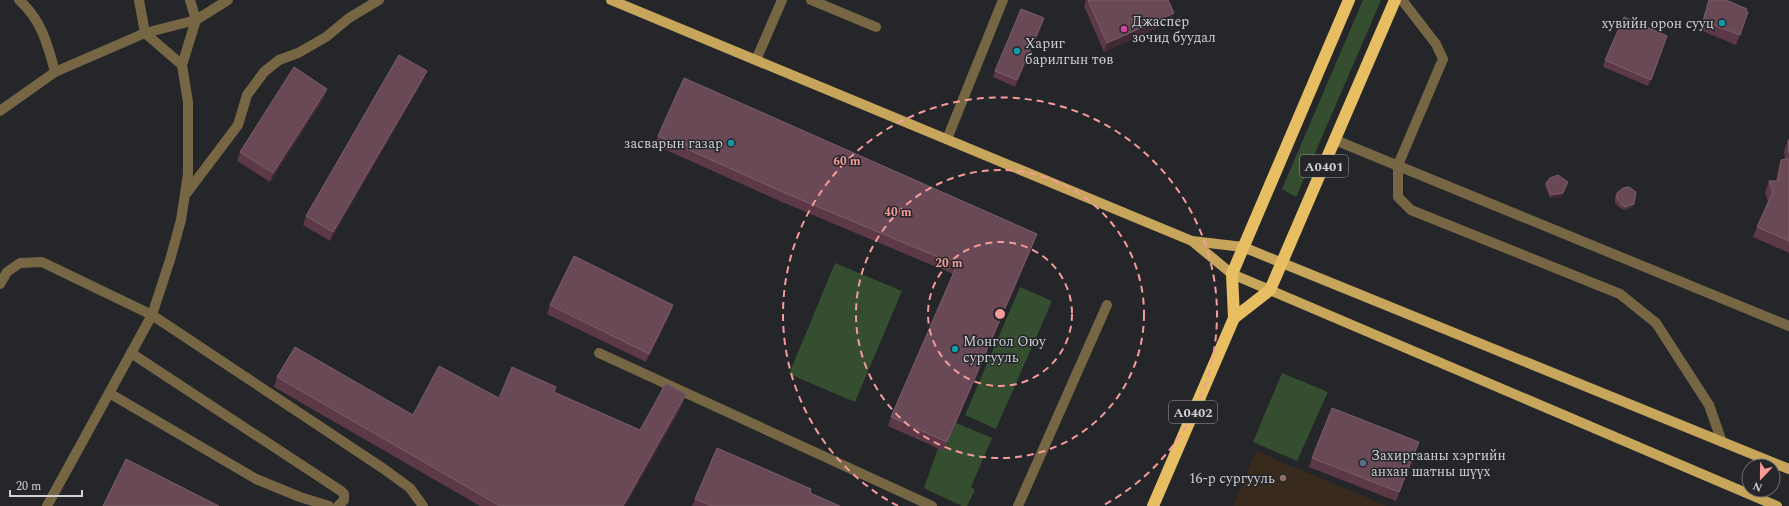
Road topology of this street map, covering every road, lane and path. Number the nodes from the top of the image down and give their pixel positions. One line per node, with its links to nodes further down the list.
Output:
1 (19, 0): 18 (street)
2 (139, 0): 15 (street)
3 (190, 0): 13 (street)
4 (228, 0): 13 (street)
5 (379, 0): 23 (street)
6 (611, 0): 16 (main road)
7 (782, 0): 16 (street)
8 (812, 0): 14 (street)
9 (1002, 0): 20 (street)
10 (1349, 0): 25 (highway, A0401)
11 (1395, 0): 21 (highway, A0401)
12 (1402, 0): 22 (street)
13 (196, 20): 15 (street); 17 (street)
14 (876, 27)
15 (145, 33): 17 (street); 18 (street)
16 (756, 60): 20 (main road)
17 (182, 65): 23 (street)
18 (55, 72): 19 (street)
19 (0, 111)
20 (947, 139): 24 (main road)
21 (1335, 140): 22 (street); 26 (highway, A0401)
22 (1398, 165): 33 (street); 37 (street)
23 (185, 196): 31 (street)
24 (1192, 241): 25 (main road); 27 (main road)
25 (1243, 247): 26 (main road); 27 (highway, A0401)
26 (1282, 263): 29 (highway, A0401); 37 (main road)
27 (1232, 274): 29 (main road); 32 (highway, A0401)
28 (0, 284): 31 (street)
29 (1270, 290): 32 (highway, A0401); 46 (main road)
30 (1106, 305): 44 (street)
31 (152, 315): 34 (street); 42 (street)
32 (1234, 318): 45 (highway, A0402)
33 (1789, 326)
34 (131, 353): 36 (street); 41 (street)
35 (599, 353): 43 (street)
36 (109, 393): 39 (street); 40 (street)
37 (1722, 442): 38 (main road)
38 (1789, 469)
39 (47, 506)
40 (328, 506)
41 (338, 506)
42 (424, 506)
43 (932, 506)
44 (1018, 506)
45 (1153, 506)
46 (1777, 506)

